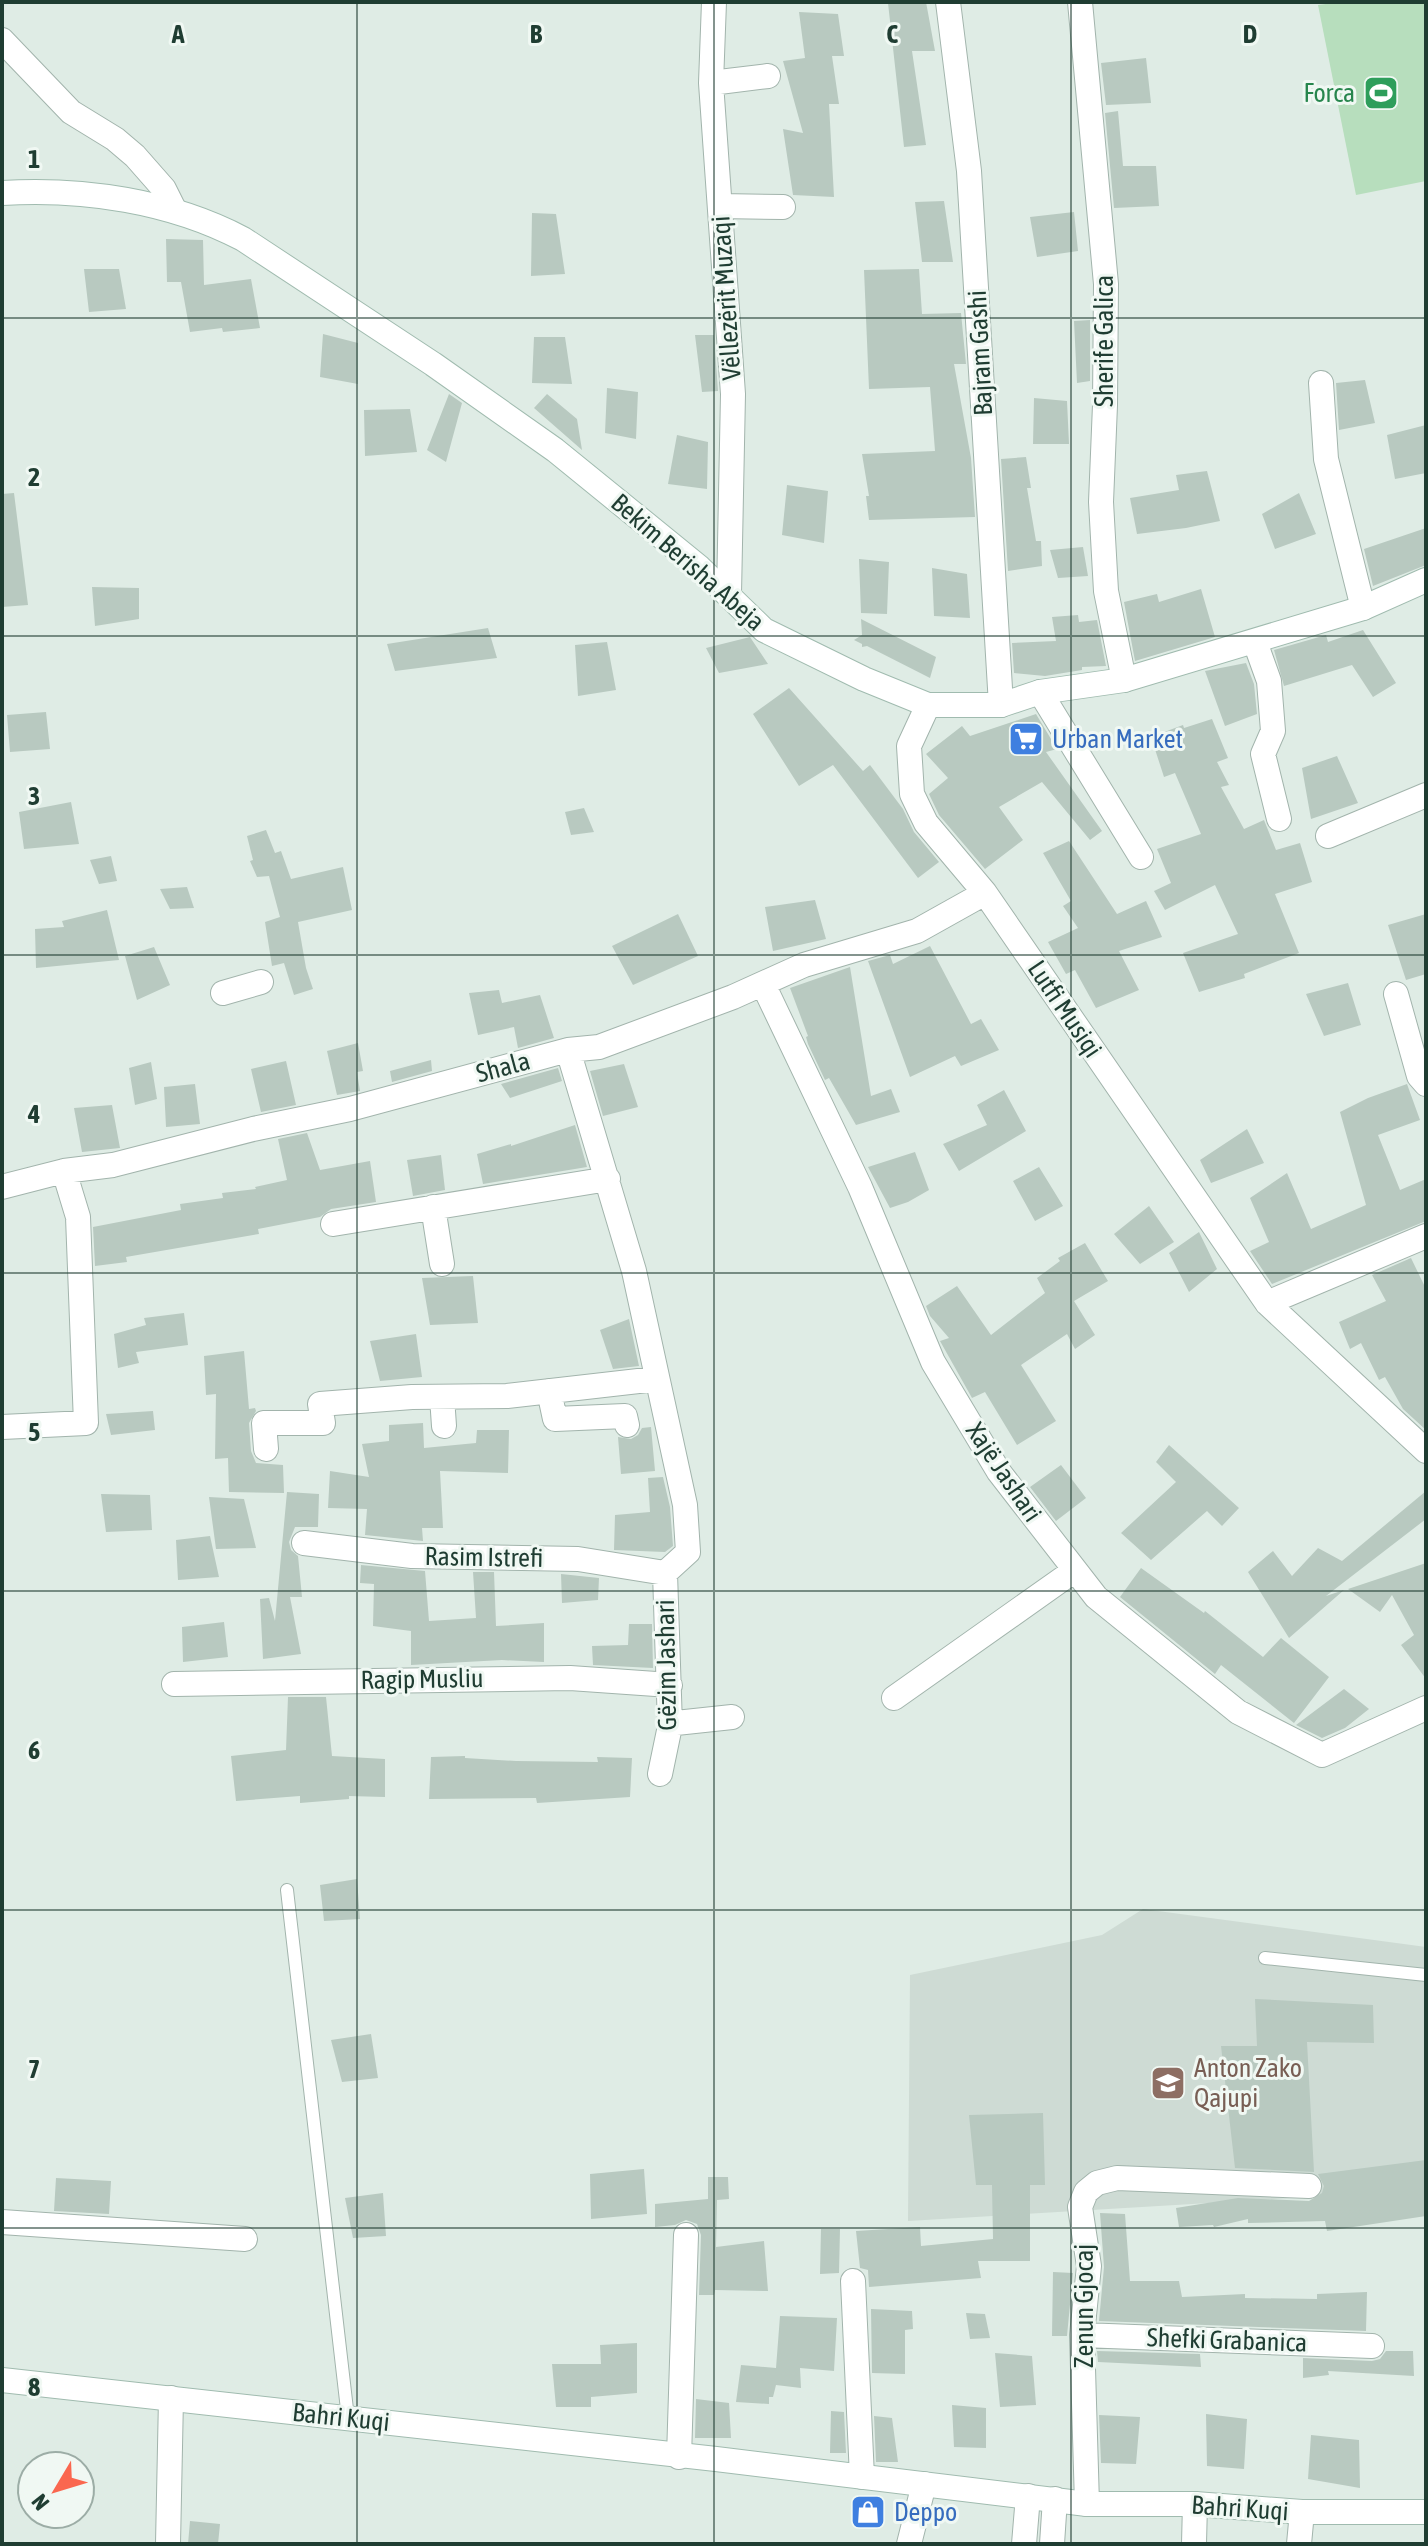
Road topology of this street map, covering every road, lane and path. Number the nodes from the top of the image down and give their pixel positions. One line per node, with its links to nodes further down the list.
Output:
1 (714, 2): 6 (street, Vëllezërit Muzaqi)
2 (948, 2): 19 (street, Bajram Gashi)
3 (1080, 2): 16 (street, Sherife Galica)
4 (2, 40): 10 (street)
5 (768, 76): 6 (street)
6 (711, 83): 8 (street, Vëllezërit Muzaqi)
7 (2, 193): 10 (street, Bekim Berisha Abeja)
8 (720, 206): 9 (street); 13 (street, Vëllezërit Muzaqi)
9 (783, 207)
10 (175, 211): 13 (street, Bekim Berisha Abeja)
11 (1321, 383): 14 (street)
12 (1426, 580): 14 (street, Bekim Berisha Abeja)
13 (729, 594): 18 (street, Bekim Berisha Abeja)
14 (1363, 608): 15 (street, Bekim Berisha Abeja)
15 (1255, 642): 16 (street, Bekim Berisha Abeja); 21 (street)
16 (1124, 680): 17 (street, Bekim Berisha Abeja)
17 (1040, 692): 19 (street, Bekim Berisha Abeja); 23 (street)
18 (928, 705): 19 (street, Bekim Berisha Abeja); 24 (street, Lutfi Musiqi)
19 (1001, 705)
20 (1426, 795): 22 (street)
21 (1279, 819)
22 (1328, 836)
23 (1141, 857)
24 (985, 893): 26 (street, Shala); 38 (street, Lutfi Musiqi)
25 (261, 982): 27 (street)
26 (763, 984): 29 (street, Shala); 48 (street, Xajë Jashari)
27 (223, 993)
28 (1396, 994): 30 (street)
29 (568, 1050): 31 (street, Shala); 32 (street, Gëzim Jashari)
30 (1422, 1080)
31 (64, 1171): 33 (street, Shala); 44 (street)
32 (608, 1179): 34 (street); 39 (street, Gëzim Jashari)
33 (2, 1187)
34 (433, 1207): 35 (street); 37 (street)
35 (333, 1224)
36 (1426, 1236): 38 (street)
37 (442, 1264)
38 (1267, 1303): 46 (street, Lutfi Musiqi)
39 (656, 1379): 40 (street); 49 (street, Gëzim Jashari)
40 (549, 1391): 41 (street); 42 (street)
41 (442, 1397): 43 (street); 45 (street)
42 (627, 1425)
43 (444, 1426)
44 (2, 1427)
45 (266, 1449)
46 (1426, 1451)
47 (304, 1543): 49 (street, Rasim Istrefi)
48 (1075, 1570): 52 (street); 53 (street, Xajë Jashari)
49 (665, 1573): 51 (street, Gëzim Jashari)
50 (174, 1684): 51 (street, Ragip Musliu)
51 (670, 1685): 55 (street, Gëzim Jashari)
52 (894, 1698)
53 (1426, 1708)
54 (732, 1717): 55 (street)
55 (670, 1726): 56 (street, Gëzim Jashari)
56 (660, 1774)
57 (287, 1890): 69 (lane)
58 (1265, 1958): 59 (lane)
59 (1426, 1975)
60 (1309, 2186): 65 (street, Zenun Gjocaj)
61 (2, 2222): 63 (street)
62 (686, 2235): 70 (street)
63 (245, 2239)
64 (853, 2281): 71 (street)
65 (1082, 2335): 66 (street, Shefki Grabanica); 75 (street, Zenun Gjocaj)
66 (1372, 2346)
67 (2, 2380): 68 (street, Bahri Kuqi)
68 (171, 2398): 69 (street, Bahri Kuqi); 79 (street)
69 (348, 2418): 70 (street, Bahri Kuqi)
70 (679, 2457): 71 (street, Bahri Kuqi)
71 (862, 2477): 72 (street, Bahri Kuqi)
72 (924, 2484): 73 (street, Bahri Kuqi); 80 (street)
73 (1028, 2496): 74 (street, Bahri Kuqi); 81 (street)
74 (1055, 2499): 75 (street, Bahri Kuqi); 82 (street)
75 (1087, 2504): 76 (street, Bahri Kuqi)
76 (1195, 2504): 77 (street, Bahri Kuqi); 83 (street)
77 (1302, 2512): 78 (street, Bahri Kuqi); 84 (street)
78 (1426, 2512)
79 (168, 2544)
80 (909, 2544)
81 (1024, 2544)
82 (1052, 2544)
83 (1194, 2544)
84 (1299, 2544)

